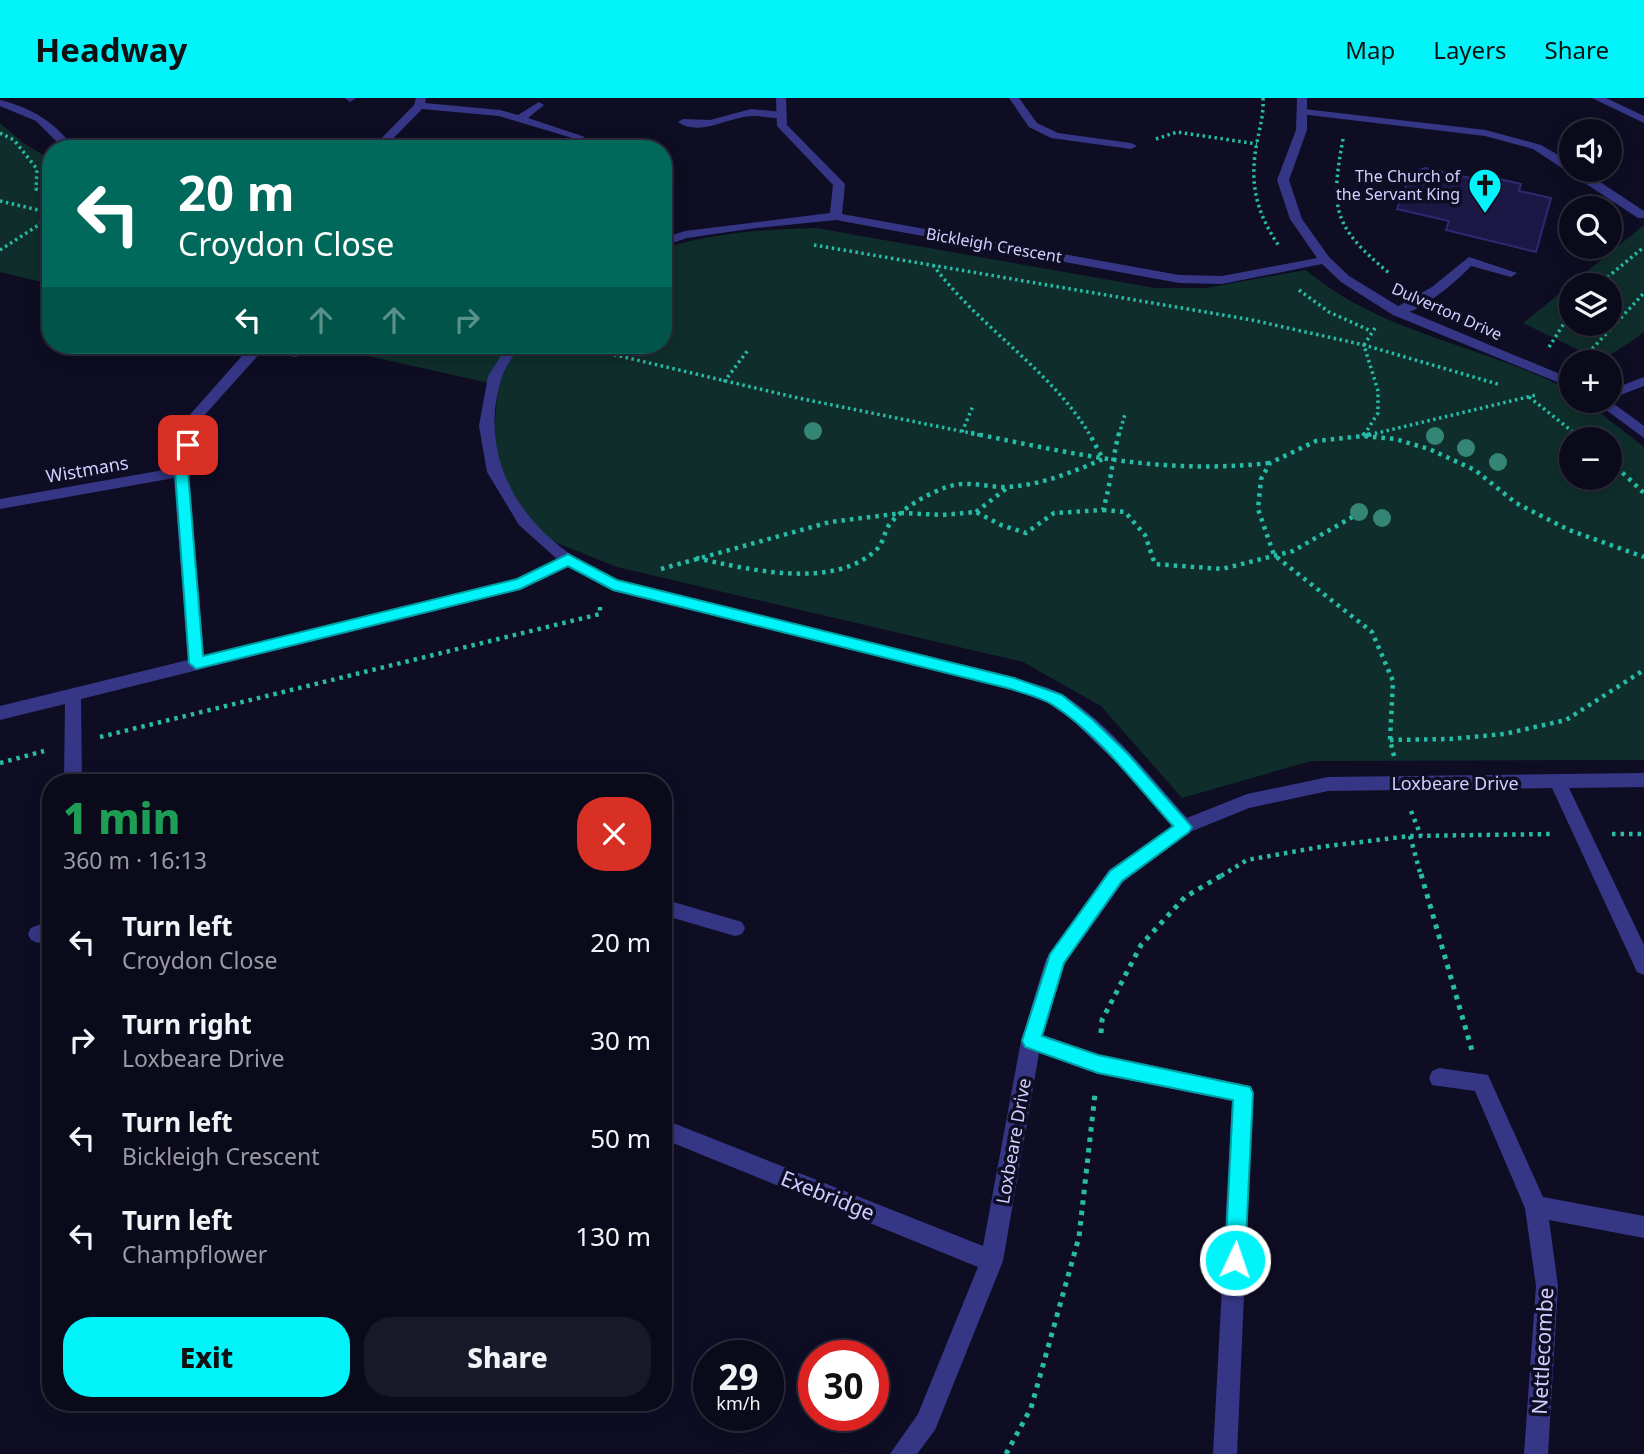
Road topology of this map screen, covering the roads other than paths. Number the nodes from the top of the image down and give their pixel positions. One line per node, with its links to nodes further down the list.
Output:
1 (781, 98): 9 (street)
2 (1014, 98): 16 (street)
3 (1302, 98): 8 (street, Dulverton Drive)
4 (1597, 98): 11 (street)
5 (420, 102): 10 (street); 15 (street)
6 (0, 103): 14 (street)
7 (539, 105): 10 (street)
8 (1304, 112): 17 (street); 22 (street, Dulverton Drive)
9 (782, 115): 12 (street); 20 (street)
10 (522, 117): 13 (street)
11 (1644, 120)
12 (683, 122)
13 (579, 137)
14 (63, 140)
15 (384, 140)
16 (1131, 146)
17 (1559, 160)
18 (1592, 182): 19 (street)
19 (1642, 215)
20 (836, 216): 21 (street, Bickleigh Crescent); 22 (street, Bickleigh Crescent)
21 (672, 239)
22 (1325, 260): 24 (street, Dulverton Drive)
23 (1511, 273): 24 (street)
24 (1398, 312): 27 (street, Dulverton Drive)
25 (248, 354): 32 (street)
26 (508, 354): 34 (street)
27 (1559, 377)
28 (1644, 381): 29 (street)
29 (1622, 390)
30 (1617, 413): 31 (street)
31 (1644, 433)
32 (181, 472): 33 (street, Wistmans); 35 (street)
33 (0, 504)
34 (568, 559): 35 (street); 41 (street)
35 (196, 663): 36 (street)
36 (73, 695): 37 (street); 38 (street)
37 (0, 713)
38 (73, 774)
39 (1644, 780): 40 (street, Loxbeare Drive)
40 (1558, 783): 41 (street, Loxbeare Drive); 44 (street)
41 (1184, 827): 45 (street, Loxbeare Drive)
42 (672, 910): 43 (street)
43 (735, 928)
44 (1644, 966)
45 (1031, 1041): 50 (street, Loxbeare Drive); 52 (street)
46 (1438, 1078): 48 (street, Nettlecombe)
47 (672, 1133): 50 (street, Exebridge)
48 (1536, 1207): 49 (street); 53 (street, Nettlecombe)
49 (1644, 1227)
50 (992, 1261): 51 (street, Loxbeare Drive)
51 (902, 1454)
52 (1225, 1454)
53 (1536, 1454)

